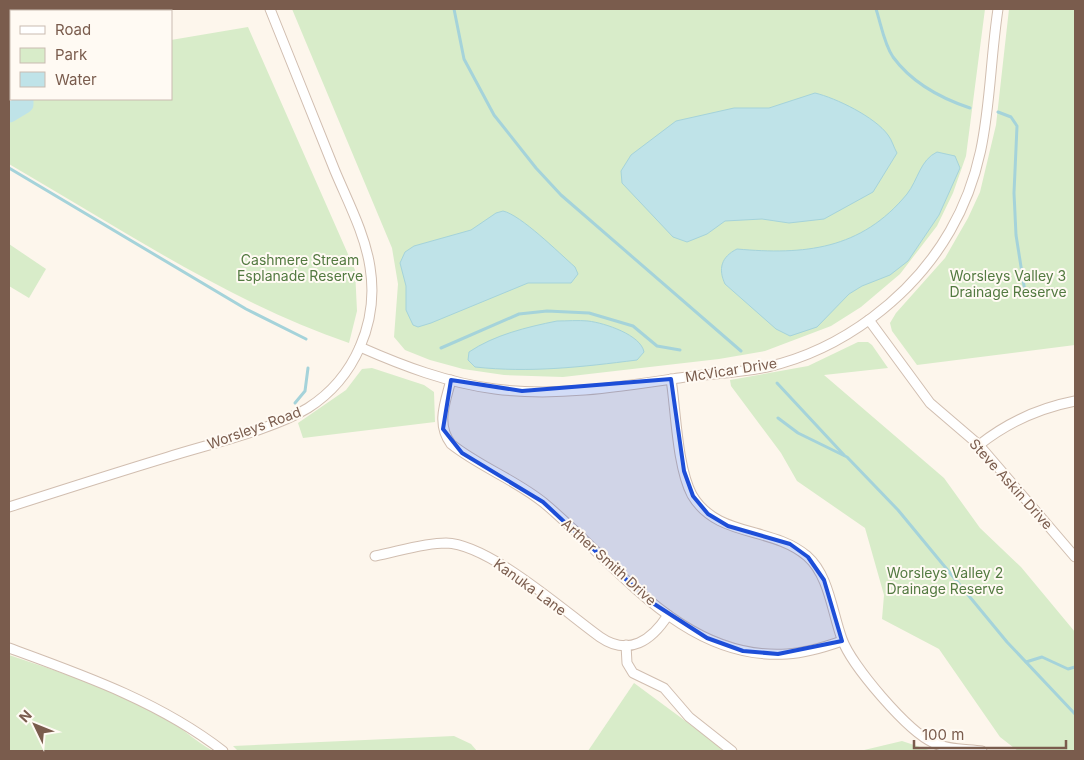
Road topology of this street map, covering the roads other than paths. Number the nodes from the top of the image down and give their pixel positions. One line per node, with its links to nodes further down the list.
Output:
1 (270, 9): 4 (street, Worsleys Road)
2 (998, 9): 3 (street, McVicar Drive)
3 (869, 320): 5 (street, McVicar Drive); 8 (street, Steve Askin Drive)
4 (360, 347): 6 (street, McVicar Drive); 9 (street, Worsleys Road)
5 (671, 379): 6 (street, McVicar Drive); 13 (street)
6 (451, 380): 12 (street, Arther Smith Drive)
7 (1075, 401): 8 (street)
8 (979, 445): 11 (street, Steve Askin Drive)
9 (9, 507)
10 (375, 556): 14 (street, Kanuka Lane)
11 (1075, 557)
12 (668, 615): 13 (street, Arther Smith Drive); 14 (street)
13 (842, 641): 18 (street)
14 (626, 645): 17 (street)
15 (9, 648): 16 (street)
16 (223, 751)
17 (732, 751)
18 (982, 751)

